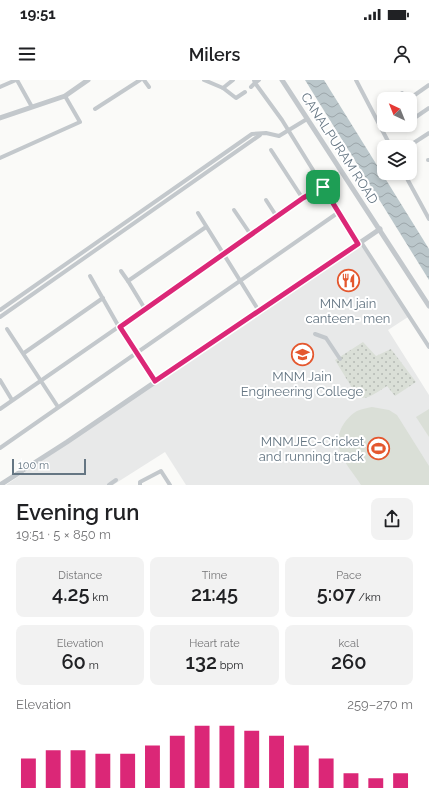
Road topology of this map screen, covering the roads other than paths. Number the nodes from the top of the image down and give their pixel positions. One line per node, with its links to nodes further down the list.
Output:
1 (17, 80): 13 (street); 18 (street)
2 (87, 80): 17 (street)
3 (140, 80): 20 (street)
4 (144, 80): 11 (street)
5 (206, 80): 14 (street)
6 (233, 80): 14 (street)
7 (282, 80): 23 (street, CANALPURAM ROAD)
8 (356, 80): 27 (street)
9 (256, 81): 12 (street); 24 (street)
10 (429, 85): 16 (street)
11 (149, 87)
12 (251, 87)
13 (0, 88)
14 (223, 88): 15 (street)
15 (245, 92)
16 (417, 93)
17 (65, 96): 18 (street); 30 (street)
18 (32, 107): 22 (street)
19 (429, 108): 21 (street)
20 (96, 109)
21 (417, 116)
22 (0, 118)
23 (307, 119): 24 (street); 41 (street, CANALPURAM ROAD)
24 (288, 131): 26 (street); 32 (street)
25 (429, 133): 28 (street)
26 (260, 134): 52 (street); 54 (street)
27 (387, 140)
28 (417, 141)
29 (271, 150): 33 (street)
30 (0, 158)
31 (408, 180): 39 (street)
32 (323, 187): 33 (street); 36 (street)
33 (303, 198): 38 (street)
34 (266, 200): 38 (street)
35 (234, 210): 42 (street)
36 (339, 212): 43 (street); 48 (street)
37 (198, 213): 40 (street)
38 (277, 217): 42 (street)
39 (429, 219)
40 (206, 226): 44 (street); 47 (street)
41 (380, 229): 43 (street); 50 (street, CANALPURAM ROAD)
42 (251, 235): 44 (street)
43 (359, 243): 53 (street); 58 (street)
44 (223, 255): 48 (street); 51 (street)
45 (122, 271): 47 (street)
46 (90, 276): 49 (street)
47 (128, 281): 51 (street)
48 (240, 282): 53 (street); 60 (street)
49 (103, 298): 55 (street); 59 (street)
50 (429, 306)
51 (145, 309): 55 (street)
52 (0, 310)
53 (259, 311): 64 (street)
54 (0, 317)
55 (120, 327): 60 (street); 63 (street)
56 (7, 329): 59 (street)
57 (315, 334): 61 (street)
58 (429, 347)
59 (24, 353): 63 (street)
60 (137, 353): 64 (street); 66 (street)
61 (340, 358)
62 (0, 380): 65 (street)
63 (41, 380): 65 (street); 66 (street)
64 (155, 381): 70 (street)
65 (12, 400): 67 (street)
66 (58, 407): 68 (street)
67 (0, 409)
68 (0, 448)
69 (116, 480): 71 (street)
70 (0, 485)
71 (109, 485)
72 (140, 485): 73 (street)
73 (170, 485)

